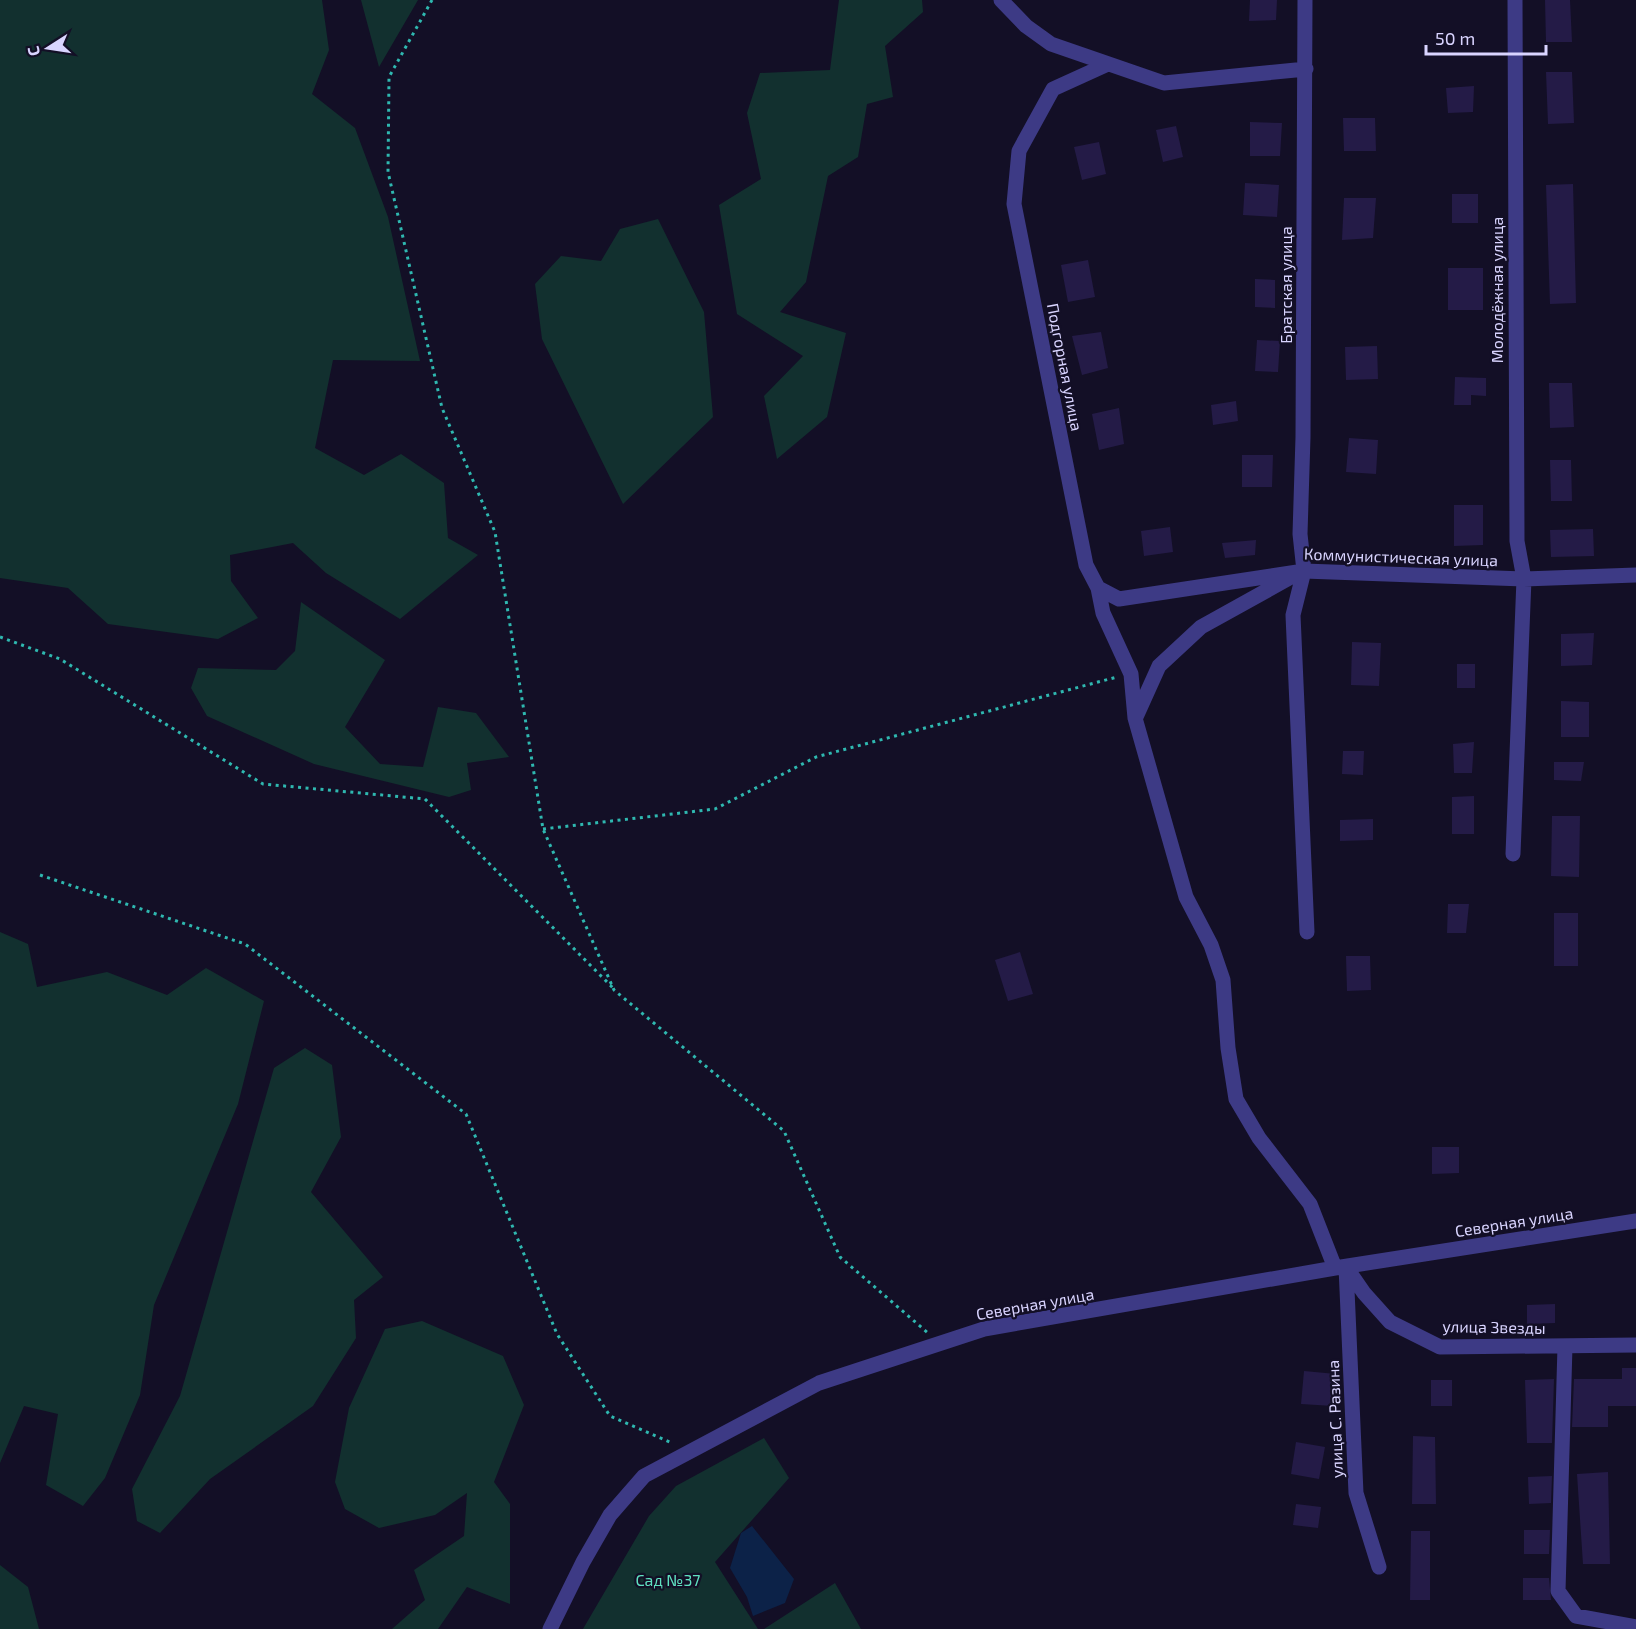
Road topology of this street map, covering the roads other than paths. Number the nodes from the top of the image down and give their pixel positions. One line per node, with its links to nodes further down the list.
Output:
1 (1001, 0): 4 (street)
2 (1305, 0): 5 (street, Братская улица)
3 (1515, 0): 8 (street, Молодёжная улица)
4 (1108, 64): 5 (street); 9 (street, Подгорная улица)
5 (1306, 69): 6 (street, Братская улица)
6 (1304, 571): 8 (street, Коммунистическая улица); 9 (street, Коммунистическая улица); 10 (street); 14 (street)
7 (1636, 575): 8 (street, Коммунистическая улица)
8 (1524, 579): 13 (street, Молодёжная улица)
9 (1098, 588): 11 (street, Подгорная улица)
10 (1159, 666): 11 (street); 12 (street)
11 (1131, 674): 12 (street, Подгорная улица)
12 (1135, 718): 16 (street, Подгорная улица)
13 (1513, 854)
14 (1307, 932)
15 (1636, 1221): 16 (street, Северная улица)
16 (1341, 1268): 18 (street, улица Звезды); 19 (street, улица С. Разина); 21 (street, Северная улица)
17 (1636, 1345): 18 (street, улица Звезды)
18 (1565, 1346): 20 (street)
19 (1379, 1567)
20 (1636, 1627)
21 (550, 1629)

